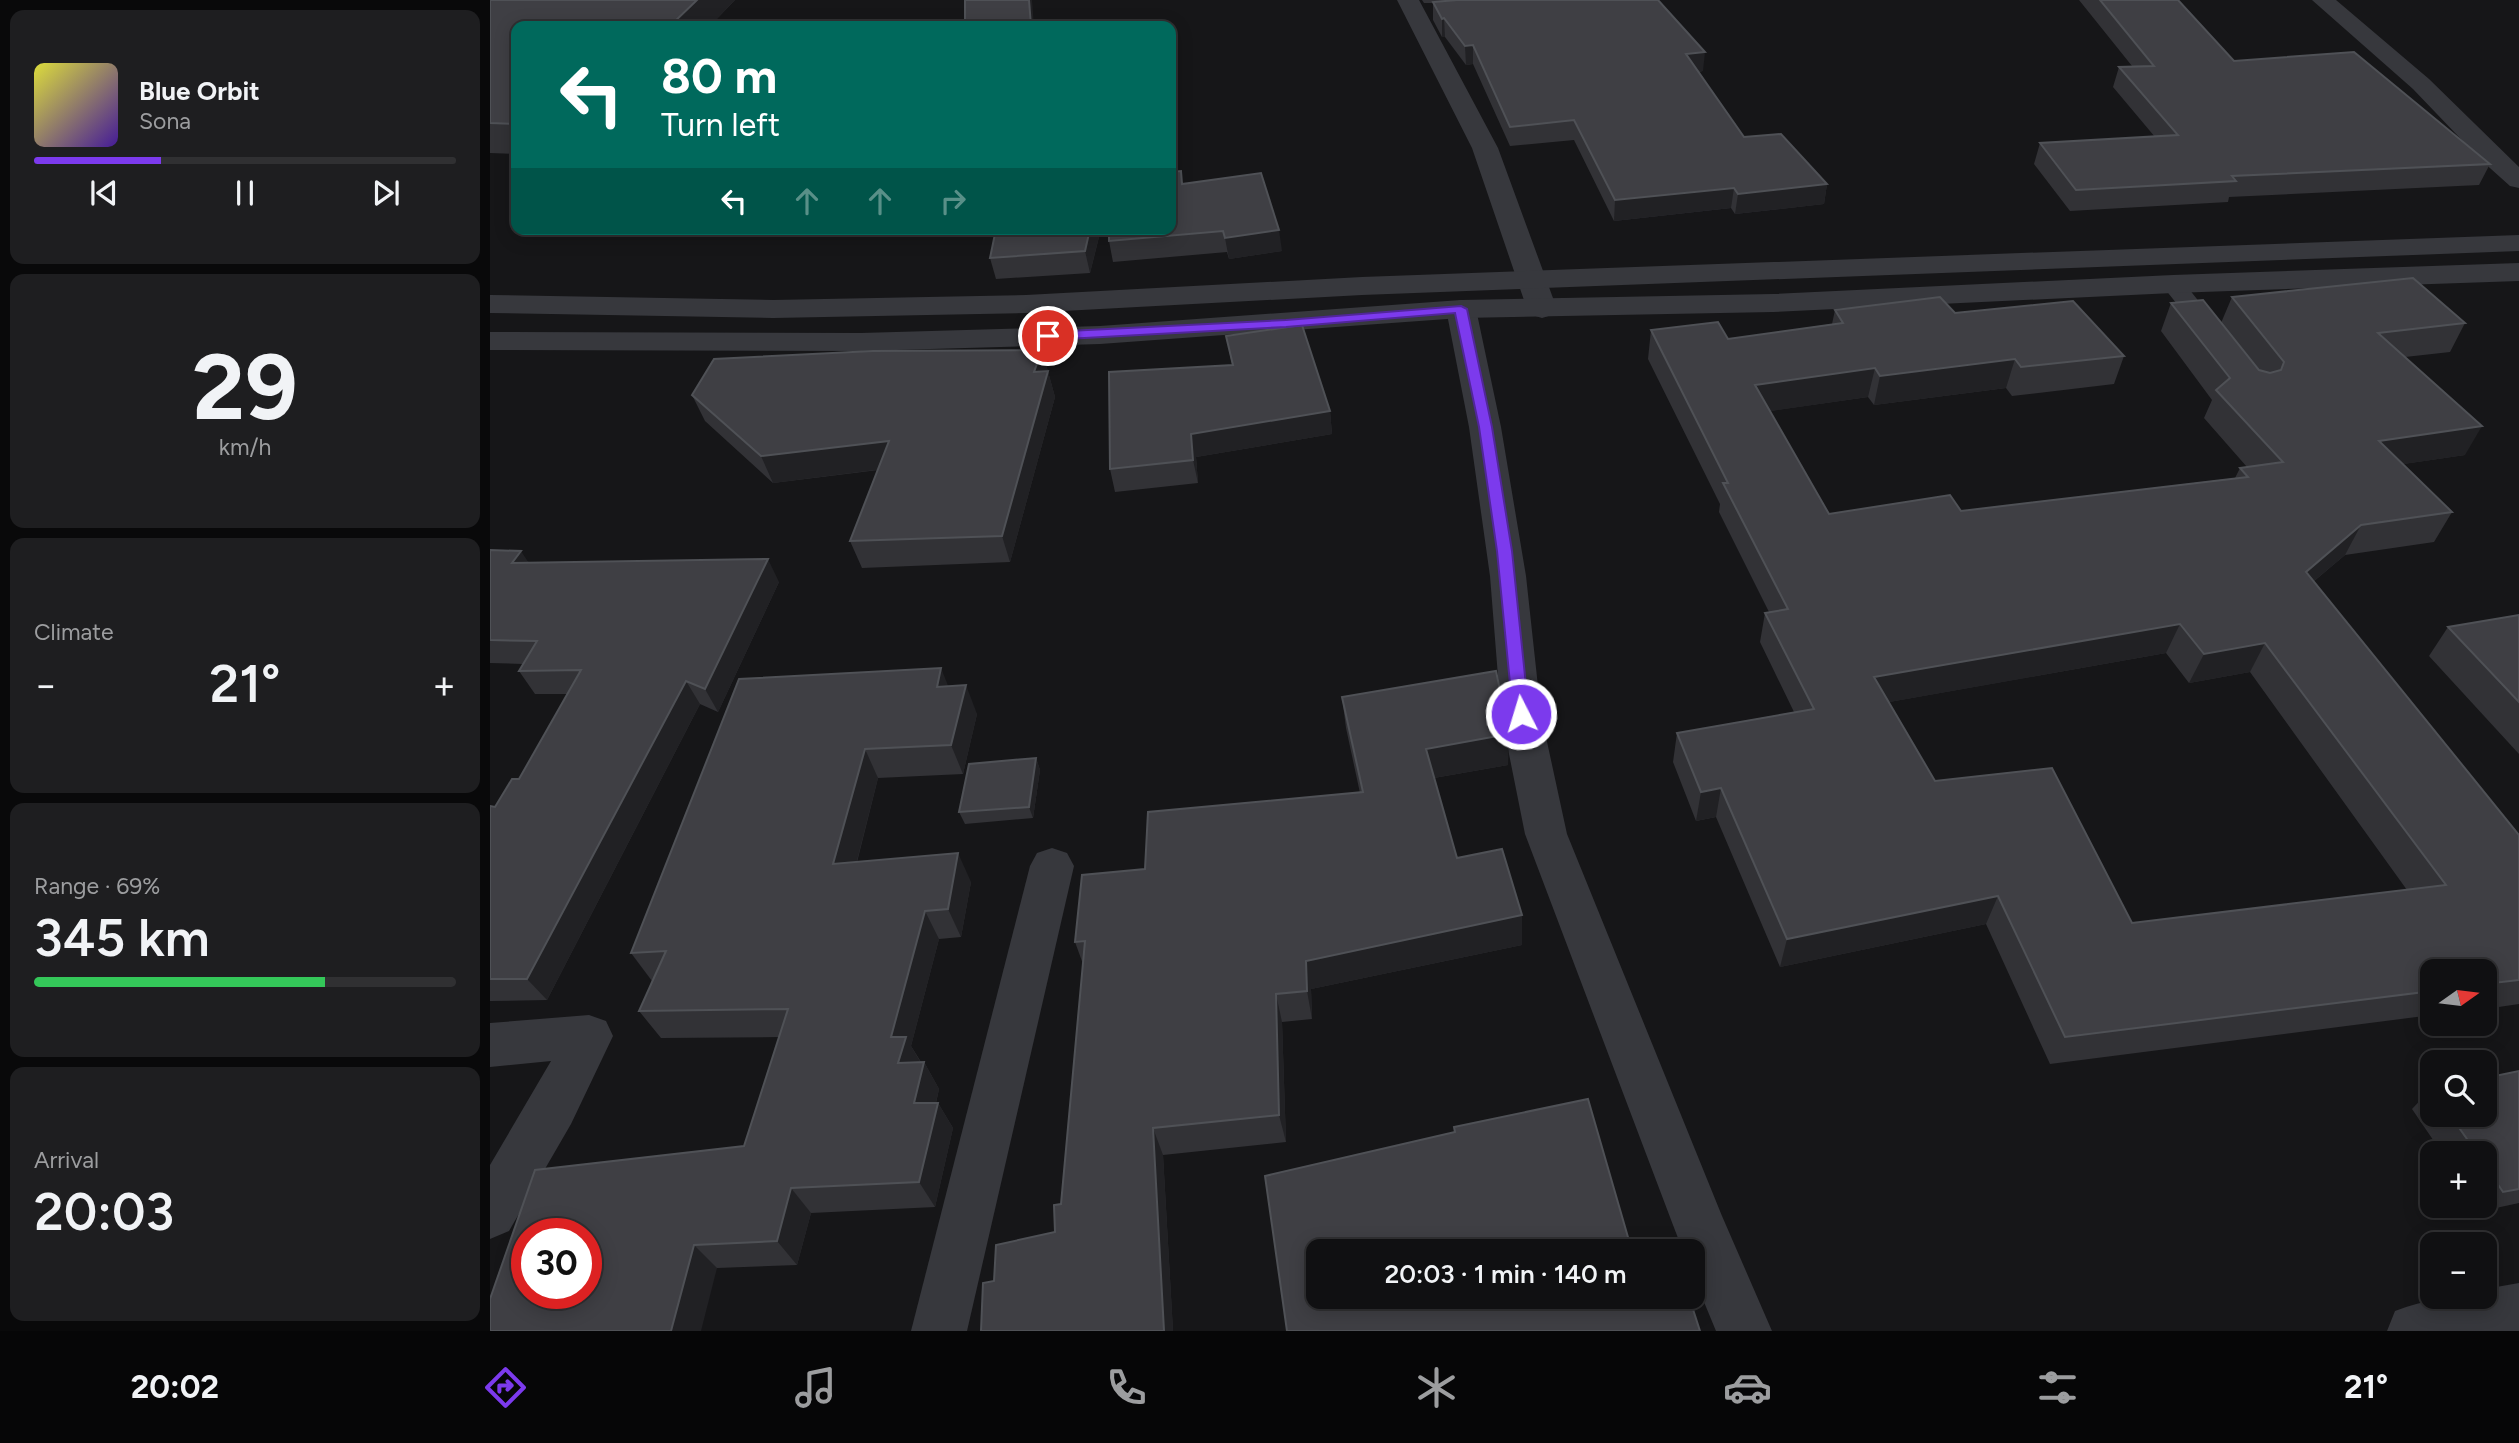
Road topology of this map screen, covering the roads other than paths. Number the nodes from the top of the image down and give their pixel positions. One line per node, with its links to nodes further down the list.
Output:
1 (2323, 0): 4 (street)
2 (1411, 7): 3 (street); 7 (street)
3 (1441, 11)
4 (2519, 180)
5 (2519, 243): 7 (street)
6 (2519, 272): 8 (street)
7 (1530, 280): 9 (street); 11 (street)
8 (2173, 284): 11 (street); 13 (lane)
9 (490, 304)
10 (1461, 309): 11 (street); 12 (street); 19 (street)
11 (1542, 309)
12 (490, 341)
13 (2224, 349)
14 (1052, 866): 18 (street)
15 (490, 1045): 16 (street)
16 (490, 1213)
17 (2519, 1310): 20 (street)
18 (939, 1331)
19 (1744, 1331)
20 (2415, 1331)

